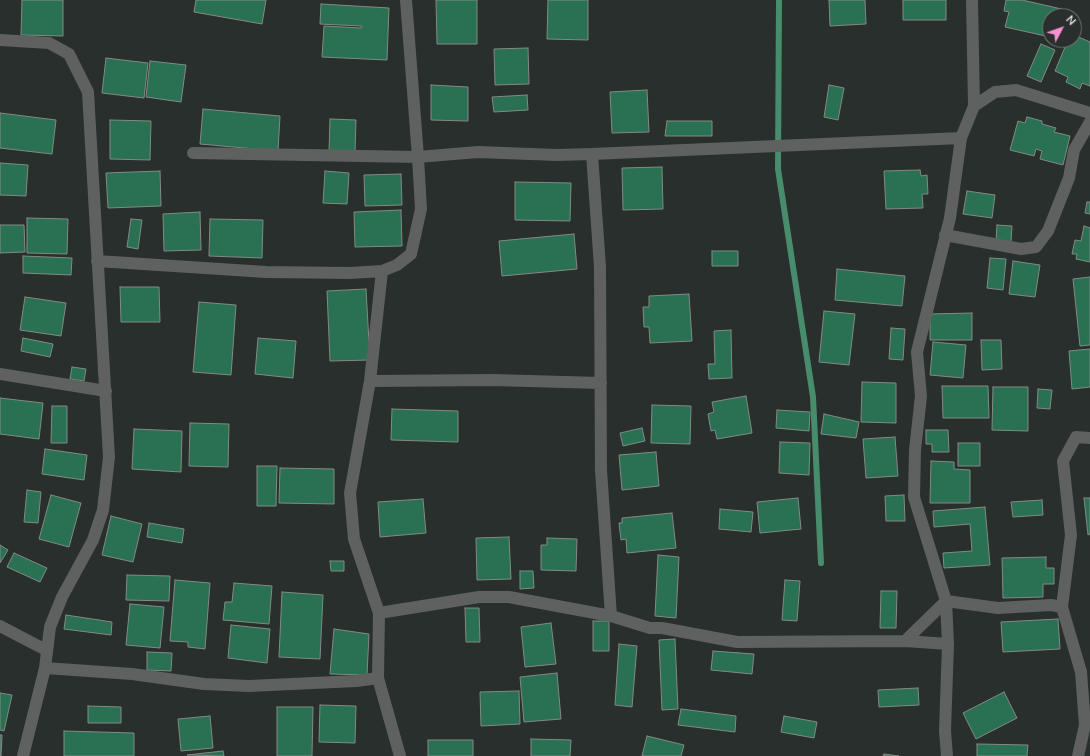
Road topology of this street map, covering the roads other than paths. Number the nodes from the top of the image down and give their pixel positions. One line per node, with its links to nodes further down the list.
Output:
1 (406, 0): 10 (street)
2 (972, 0): 4 (street)
3 (0, 40): 12 (street)
4 (974, 106): 5 (street); 7 (street)
5 (1090, 113)
6 (1090, 122): 11 (street)
7 (961, 138): 9 (street); 11 (street)
8 (193, 153): 10 (street)
9 (592, 154): 10 (street); 16 (street)
10 (418, 157): 13 (street)
11 (946, 235): 19 (street)
12 (97, 261): 13 (street); 17 (street)
13 (382, 271): 15 (street)
14 (0, 374): 17 (street)
15 (370, 381): 16 (street); 21 (street)
16 (601, 383): 22 (street)
17 (106, 391): 26 (street)
18 (1090, 438): 20 (street)
19 (946, 601): 20 (street); 24 (street); 25 (street)
20 (1062, 606): 32 (street)
21 (379, 613): 22 (street); 28 (street)
22 (611, 616): 24 (street)
23 (0, 626): 26 (street)
24 (905, 641): 25 (street)
25 (948, 644): 31 (street)
26 (46, 650): 27 (street)
27 (45, 668): 28 (street); 29 (street)
28 (378, 678): 30 (street)
29 (23, 756)
30 (400, 756)
31 (947, 756)
32 (1078, 756)

